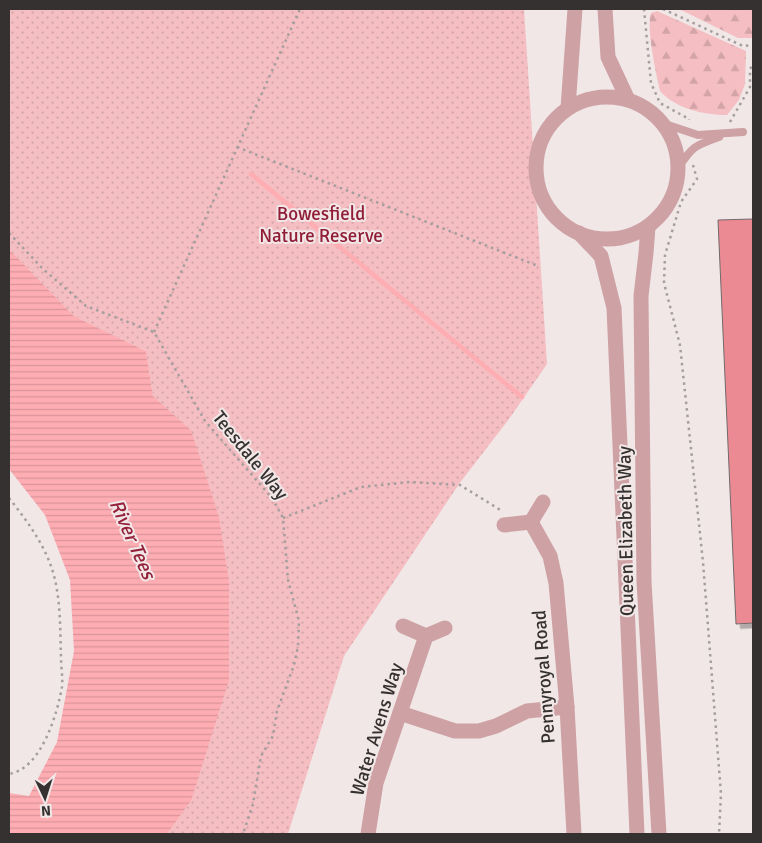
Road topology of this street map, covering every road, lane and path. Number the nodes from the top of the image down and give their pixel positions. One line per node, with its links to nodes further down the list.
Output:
1 (300, 9): 14 (path)
2 (575, 9): 9 (street)
3 (605, 9): 8 (street)
4 (644, 9): 12 (path)
5 (664, 9): 6 (path)
6 (753, 45)
7 (753, 65): 13 (path)
8 (628, 100): 9 (street); 10 (street)
9 (568, 108): 19 (street)
10 (662, 123): 12 (lane); 16 (street)
11 (743, 132): 13 (lane)
12 (690, 133): 13 (lane)
13 (725, 134): 15 (lane)
14 (237, 147): 20 (path); 21 (path)
15 (690, 150): 16 (lane); 38 (path)
16 (678, 168): 17 (street)
17 (648, 227): 19 (street); 37 (street, Queen Elizabeth Way)
18 (9, 232): 21 (path)
19 (579, 233): 36 (street, Queen Elizabeth Way)
20 (538, 266)
21 (154, 332): 24 (path, Teesdale Way)
22 (9, 498): 32 (path)
23 (543, 502): 25 (street)
24 (283, 518): 25 (path); 33 (path, Teesdale Way)
25 (527, 523): 26 (street); 30 (street, Pennyroyal Road)
26 (504, 525)
27 (403, 626): 29 (street)
28 (444, 628): 29 (street)
29 (426, 636): 31 (street, Water Avens Way)
30 (567, 707): 31 (street); 35 (street, Pennyroyal Road)
31 (400, 713): 34 (street, Water Avens Way)
32 (9, 774)
33 (243, 834)
34 (368, 834)
35 (574, 834)
36 (637, 834)
37 (659, 834)
38 (719, 834)

